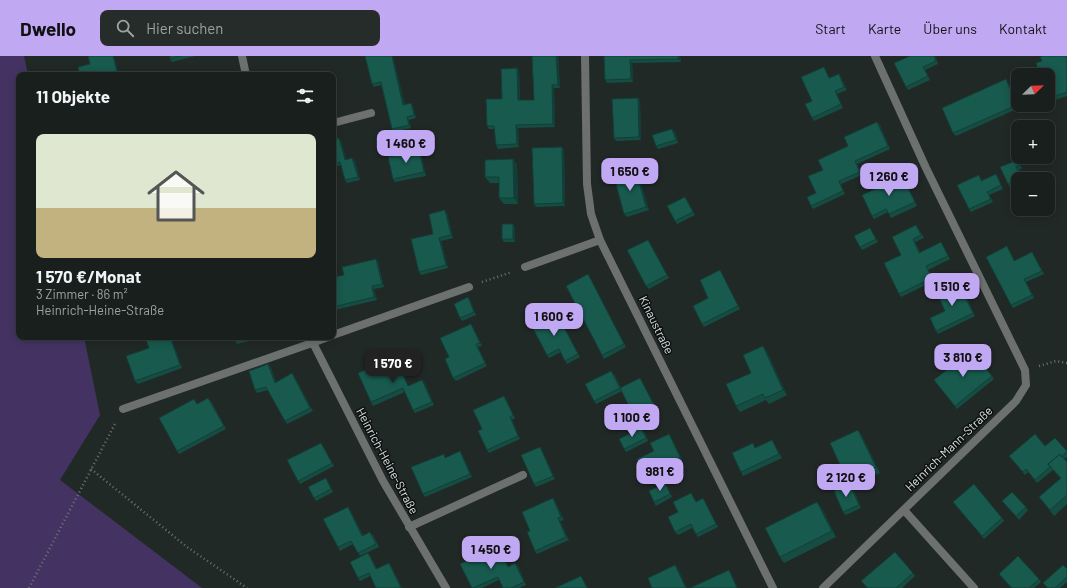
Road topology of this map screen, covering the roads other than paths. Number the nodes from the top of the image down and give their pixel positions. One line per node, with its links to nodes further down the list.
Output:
1 (242, 56): 4 (street)
2 (586, 56): 7 (street, Kinaustraße)
3 (875, 56): 14 (street, Heinrich-Mann-Straße)
4 (245, 72)
5 (371, 113): 6 (street)
6 (336, 122)
7 (600, 240): 8 (street); 17 (street, Kinaustraße)
8 (525, 267)
9 (469, 287): 10 (street)
10 (336, 334)
11 (311, 340): 12 (street); 15 (street, Heinrich-Heine-Straße)
12 (123, 409)
13 (524, 475): 15 (street)
14 (904, 510): 18 (street, Heinrich-Mann-Straße); 19 (street)
15 (409, 527): 16 (street, Heinrich-Heine-Straße)
16 (446, 588)
17 (773, 588)
18 (823, 588)
19 (974, 588)

